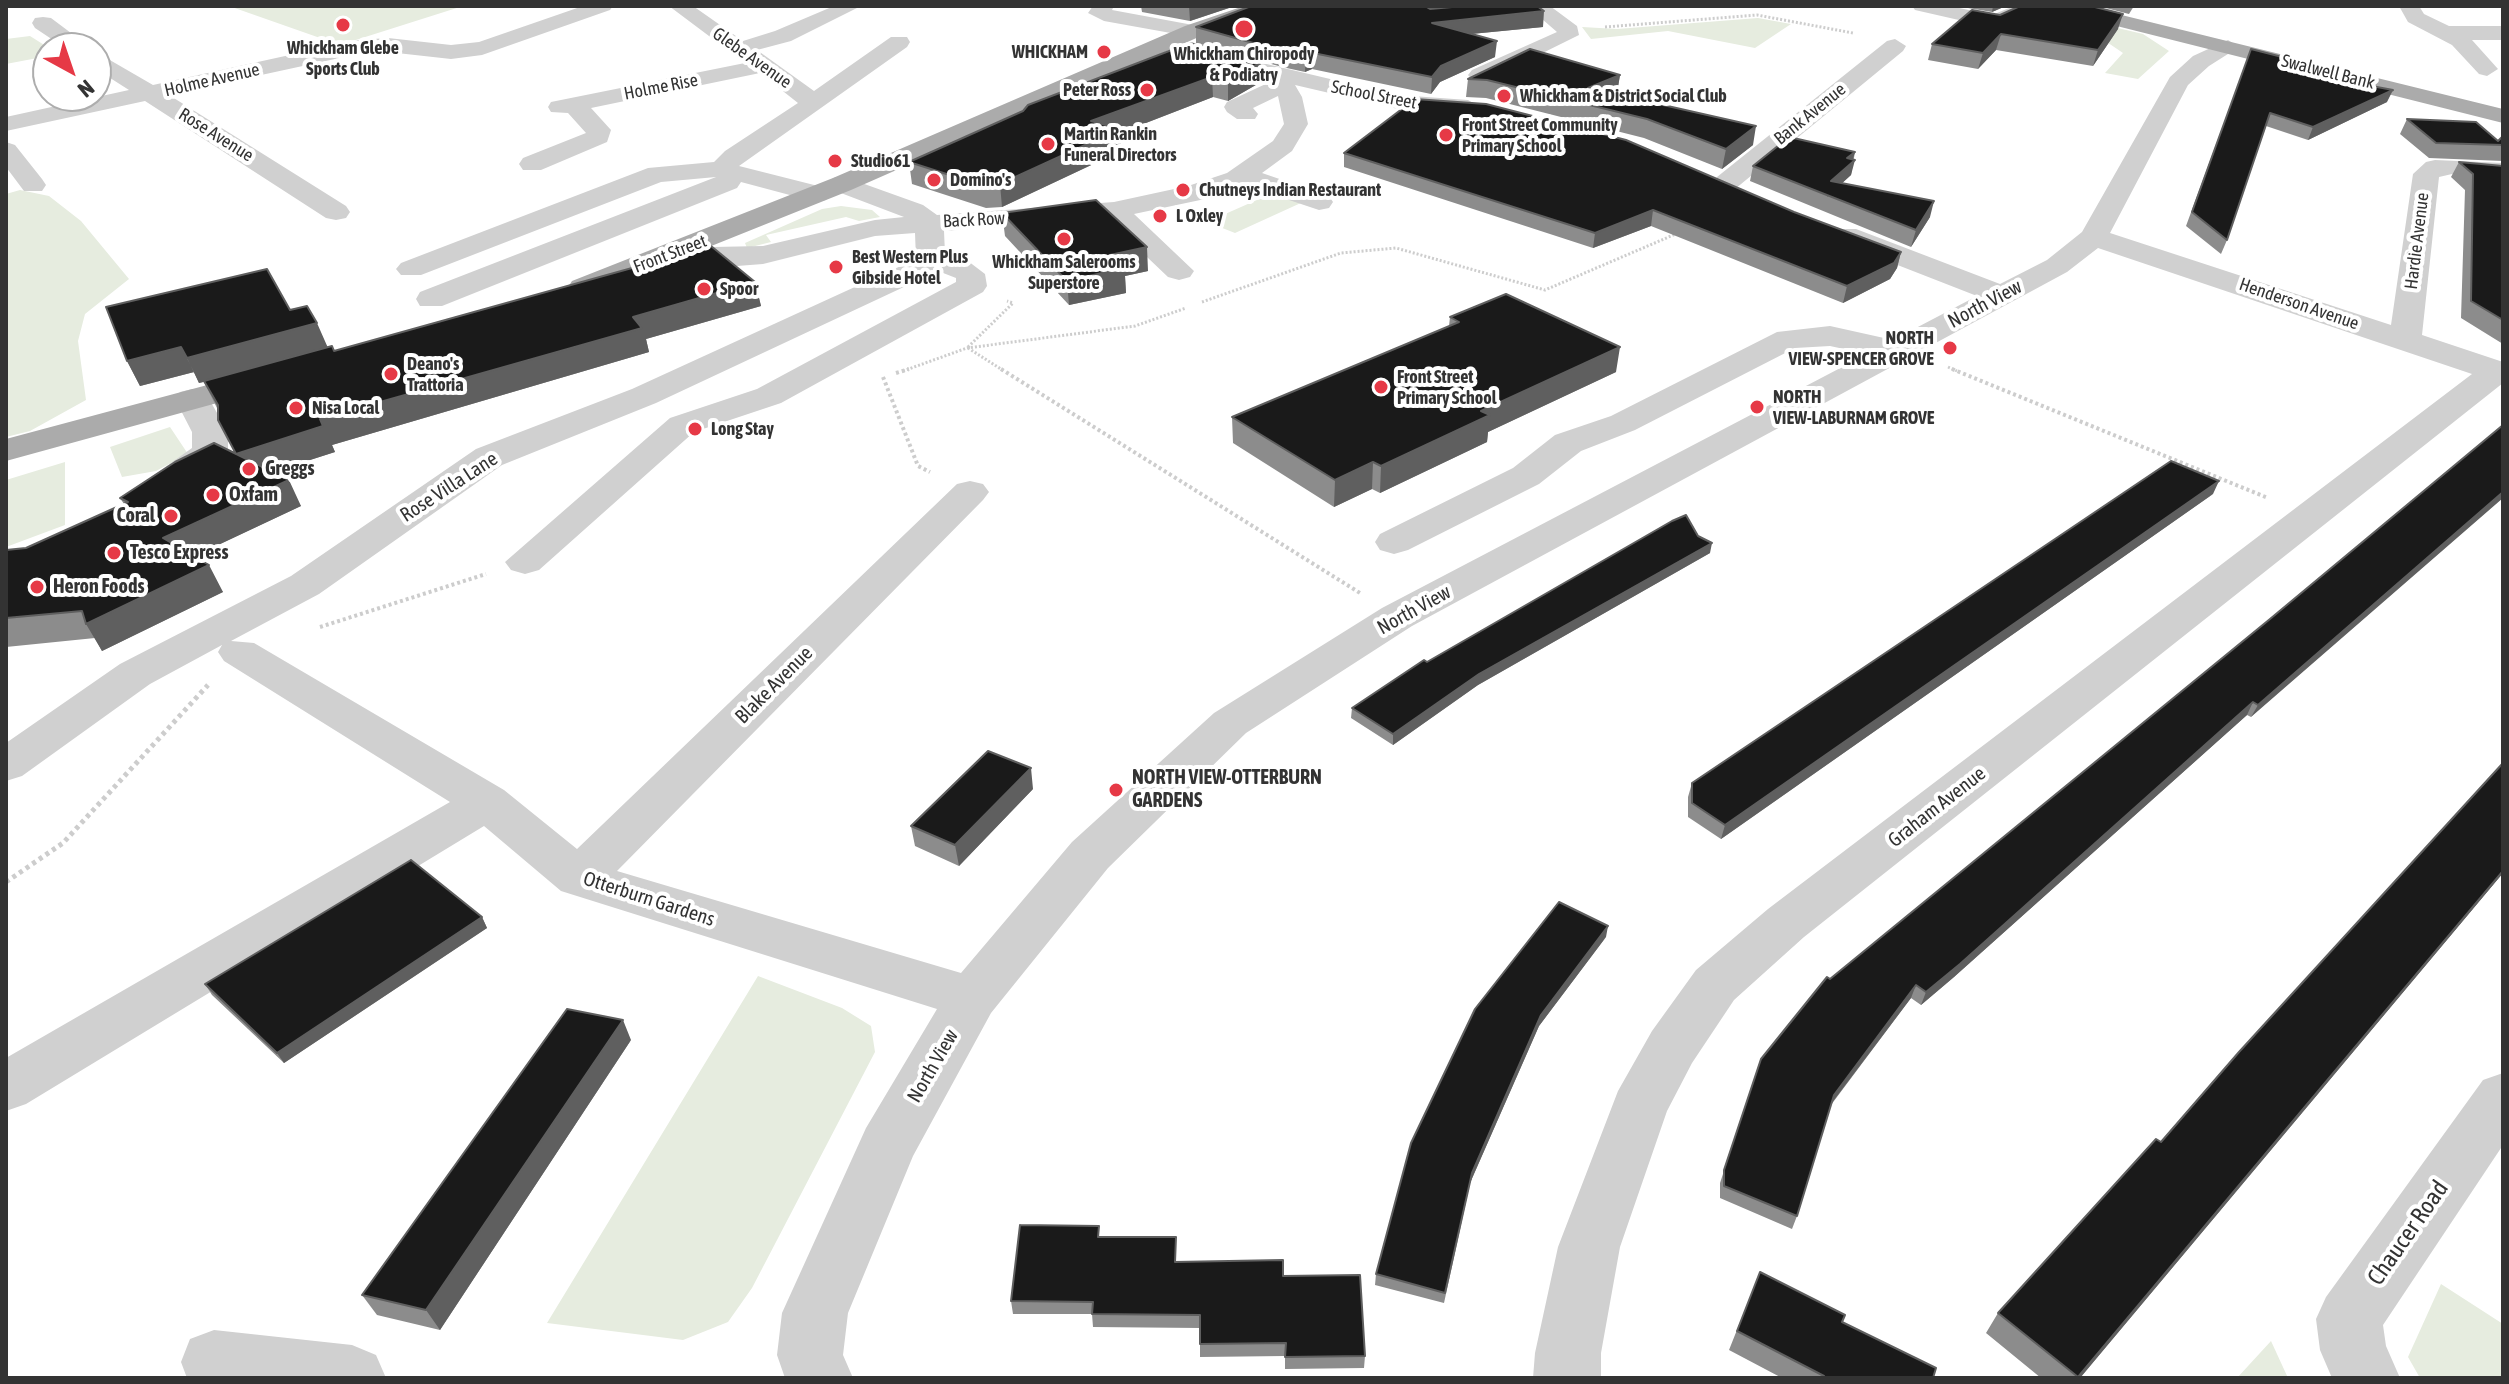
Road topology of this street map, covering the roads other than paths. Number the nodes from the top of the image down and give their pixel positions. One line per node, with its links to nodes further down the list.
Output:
1 (603, 6): 25 (street, Holme Avenue)
2 (679, 6): 20 (street, Glebe Avenue)
3 (851, 6): 20 (street)
4 (1104, 6): 12 (street)
5 (1264, 6): 12 (main road, Front Street)
6 (1537, 6): 27 (street)
7 (1922, 6): 8 (street)
8 (2032, 6)
9 (2060, 6): 19 (main road, Swalwell Bank)
10 (2409, 6): 14 (street)
11 (38, 27): 13 (street)
12 (1193, 31): 17 (main road, Front Street)
13 (48, 32)
14 (2445, 33): 15 (street); 23 (street)
15 (2503, 33)
16 (899, 42): 26 (street)
17 (1160, 44): 24 (street, School Street); 28 (main road, Front Street)
18 (1895, 46): 41 (street, Bank Avenue)
19 (2228, 47): 31 (main road, Swalwell Bank); 47 (street, North View)
20 (738, 49): 21 (street, Glebe Avenue)
21 (762, 66): 26 (street, Glebe Avenue); 34 (street, Holme Rise)
22 (112, 69): 25 (street, Rose Avenue)
23 (2487, 69)
24 (1279, 81): 27 (street, School Street); 30 (street); 37 (street, Back Row)
25 (150, 94): 32 (street, Holme Avenue); 44 (street, Rose Avenue)
26 (811, 105): 36 (street, Glebe Avenue)
27 (1438, 106): 29 (street, School Street)
28 (1007, 110): 39 (main road, Front Street); 40 (street)
29 (1498, 112)
30 (1246, 114)
31 (2503, 116)
32 (6, 124)
33 (6, 150): 38 (street)
34 (532, 164)
35 (2503, 171): 55 (street, Hardie Avenue)
36 (734, 172): 39 (street); 50 (street); 54 (street, Glebe Avenue)
37 (1241, 175): 42 (street); 43 (street, Back Row)
38 (33, 185)
39 (829, 189): 40 (street); 48 (main road, Front Street)
40 (877, 195): 45 (street)
41 (1756, 199)
42 (1319, 202)
43 (1114, 210): 45 (street, Back Row); 51 (street)
44 (336, 212)
45 (929, 222): 48 (street, Back Row); 49 (street)
46 (1816, 224): 53 (street)
47 (2094, 237): 53 (street, North View); 55 (street, Henderson Avenue)
48 (672, 254): 52 (main road, Front Street)
49 (931, 261): 64 (street); 66 (street, Rose Villa Lane)
50 (411, 269)
51 (1179, 271)
52 (556, 295)
53 (2001, 295): 56 (street, North View)
54 (431, 299)
55 (2405, 340): 58 (street, Henderson Avenue)
56 (1900, 350): 63 (street); 71 (street, North View)
57 (292, 372): 59 (main road)
58 (2500, 372): 77 (street, Graham Avenue)
59 (192, 399): 60 (main road); 62 (street)
60 (6, 450)
61 (970, 492): 70 (street, Blake Avenue)
62 (140, 501)
63 (1394, 542)
64 (525, 562)
65 (239, 652): 69 (street, Otterburn Gardens)
66 (59, 728): 67 (street); 68 (street, Rose Villa Lane)
67 (6, 745)
68 (6, 765)
69 (487, 802): 70 (street, Otterburn Gardens); 72 (street)
70 (579, 878): 71 (street, Otterburn Gardens)
71 (972, 998): 76 (street, North View)
72 (6, 1087)
73 (2503, 1097): 78 (street, Chaucer Road)
74 (214, 1362): 75 (street)
75 (352, 1378)
76 (819, 1378)
77 (1567, 1378)
78 (2366, 1378)

